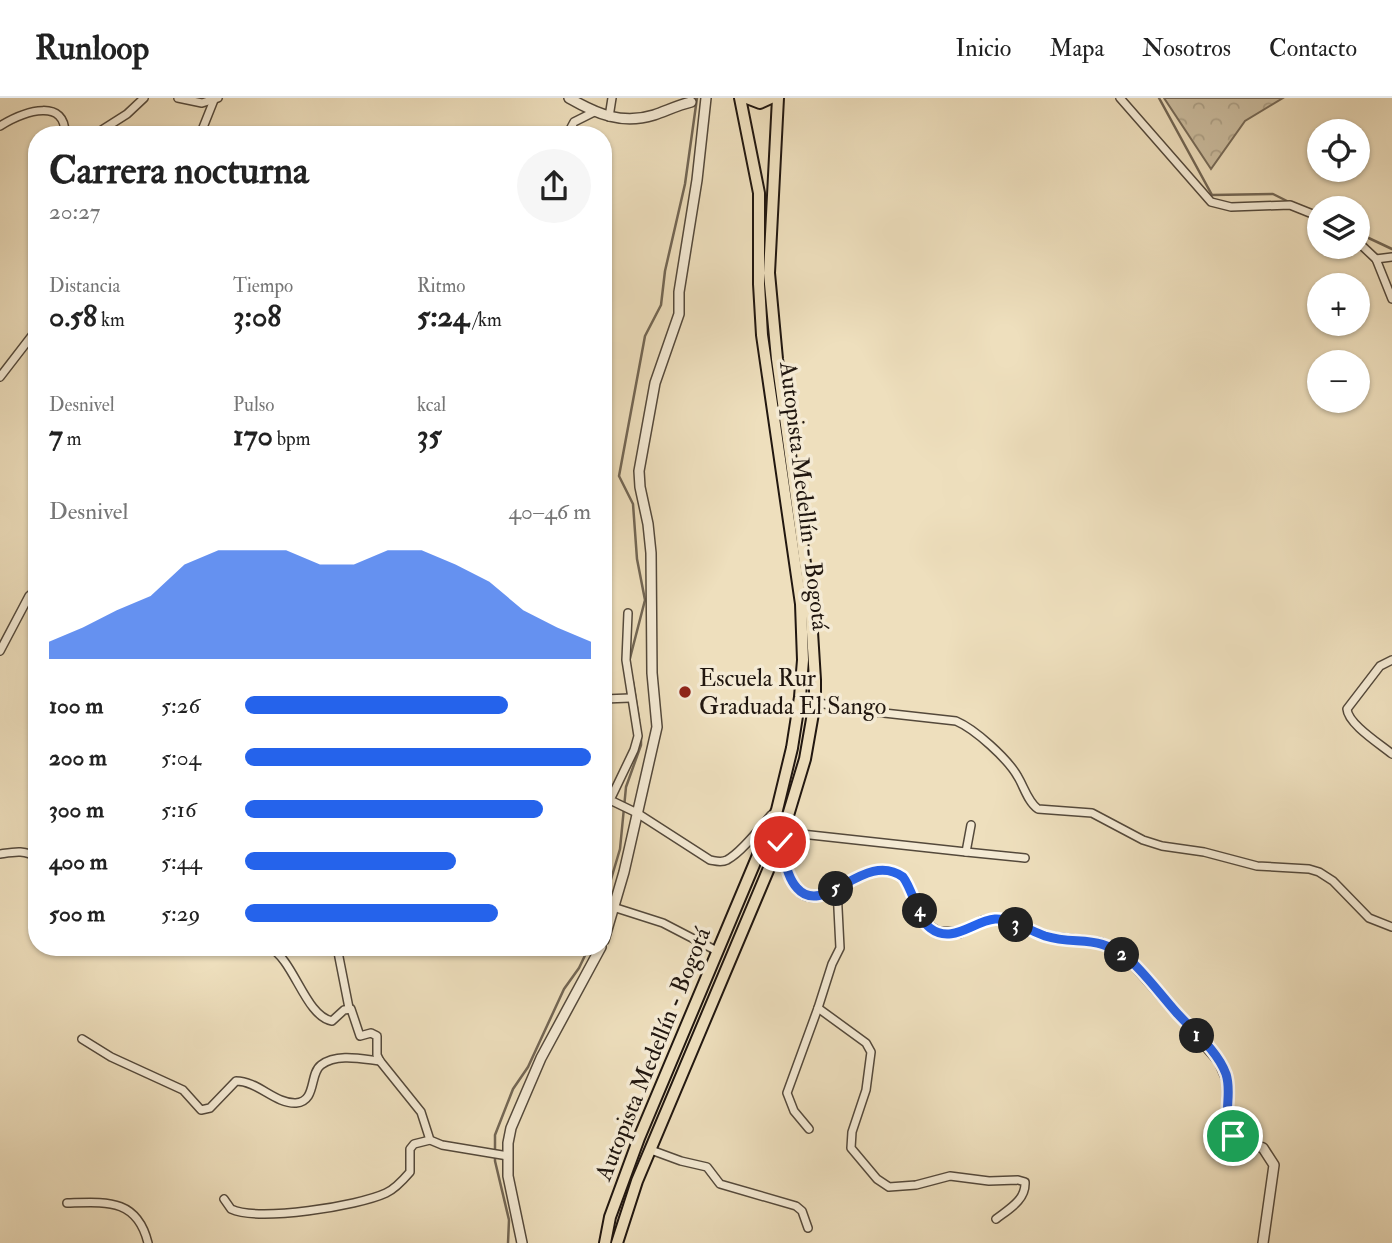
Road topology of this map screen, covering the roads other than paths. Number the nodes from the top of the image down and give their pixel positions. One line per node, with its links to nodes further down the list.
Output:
1 (144, 98): 16 (street)
2 (178, 98): 10 (street)
3 (569, 98): 12 (street)
4 (612, 98): 13 (street)
5 (740, 98): 36 (highway, Autopista Medellín - Bogotá)
6 (747, 98): 7 (highway)
7 (771, 98)
8 (778, 98): 32 (highway, Autopista Medellín - Bogotá)
9 (1119, 98): 19 (street)
10 (216, 99): 17 (street)
11 (701, 99): 13 (street); 37 (street)
12 (594, 112): 13 (street); 18 (street)
13 (609, 117)
14 (0, 126): 15 (street)
15 (65, 126)
16 (108, 126)
17 (204, 126)
18 (572, 126)
19 (1307, 211)
20 (1370, 253): 22 (street)
21 (1392, 257): 22 (street)
22 (1376, 259): 23 (street)
23 (1392, 299)
24 (28, 341): 25 (street)
25 (0, 377)
26 (28, 598): 28 (street)
27 (628, 613): 30 (street)
28 (0, 651)
29 (1392, 660): 33 (street)
30 (630, 698): 31 (street); 34 (street)
31 (612, 699)
32 (815, 702): 39 (highway, Autopista Medellín - Bogotá); 47 (street)
33 (1392, 754)
34 (612, 796)
35 (612, 801): 37 (street)
36 (777, 810): 37 (street); 48 (highway, Autopista Medellín - Bogotá)
37 (637, 814): 45 (street)
38 (971, 825): 40 (street)
39 (781, 837): 40 (street); 44 (street); 58 (highway, Autopista Medellín - Bogotá)
40 (966, 852): 43 (street)
41 (28, 853): 42 (street)
42 (0, 854)
43 (1026, 858)
44 (837, 889): 52 (street); 68 (street)
45 (613, 907): 46 (street); 48 (street)
46 (612, 911)
47 (1392, 927)
48 (717, 951): 66 (highway, Autopista Medellín - Bogotá)
49 (280, 956): 53 (street)
50 (339, 956): 53 (street)
51 (596, 956): 59 (street)
52 (818, 1008): 56 (street); 62 (street)
53 (349, 1009): 55 (street)
54 (82, 1039): 55 (street)
55 (380, 1061): 57 (street)
56 (809, 1129)
57 (430, 1140): 59 (street); 60 (street)
58 (651, 1150): 63 (street); 67 (highway, Autopista Medellín - Bogotá)
59 (504, 1155): 65 (street)
60 (224, 1199)
61 (67, 1203): 64 (street)
62 (996, 1219)
63 (808, 1228)
64 (148, 1243)
65 (522, 1243)
66 (605, 1243)
67 (617, 1243)
68 (1263, 1243)

